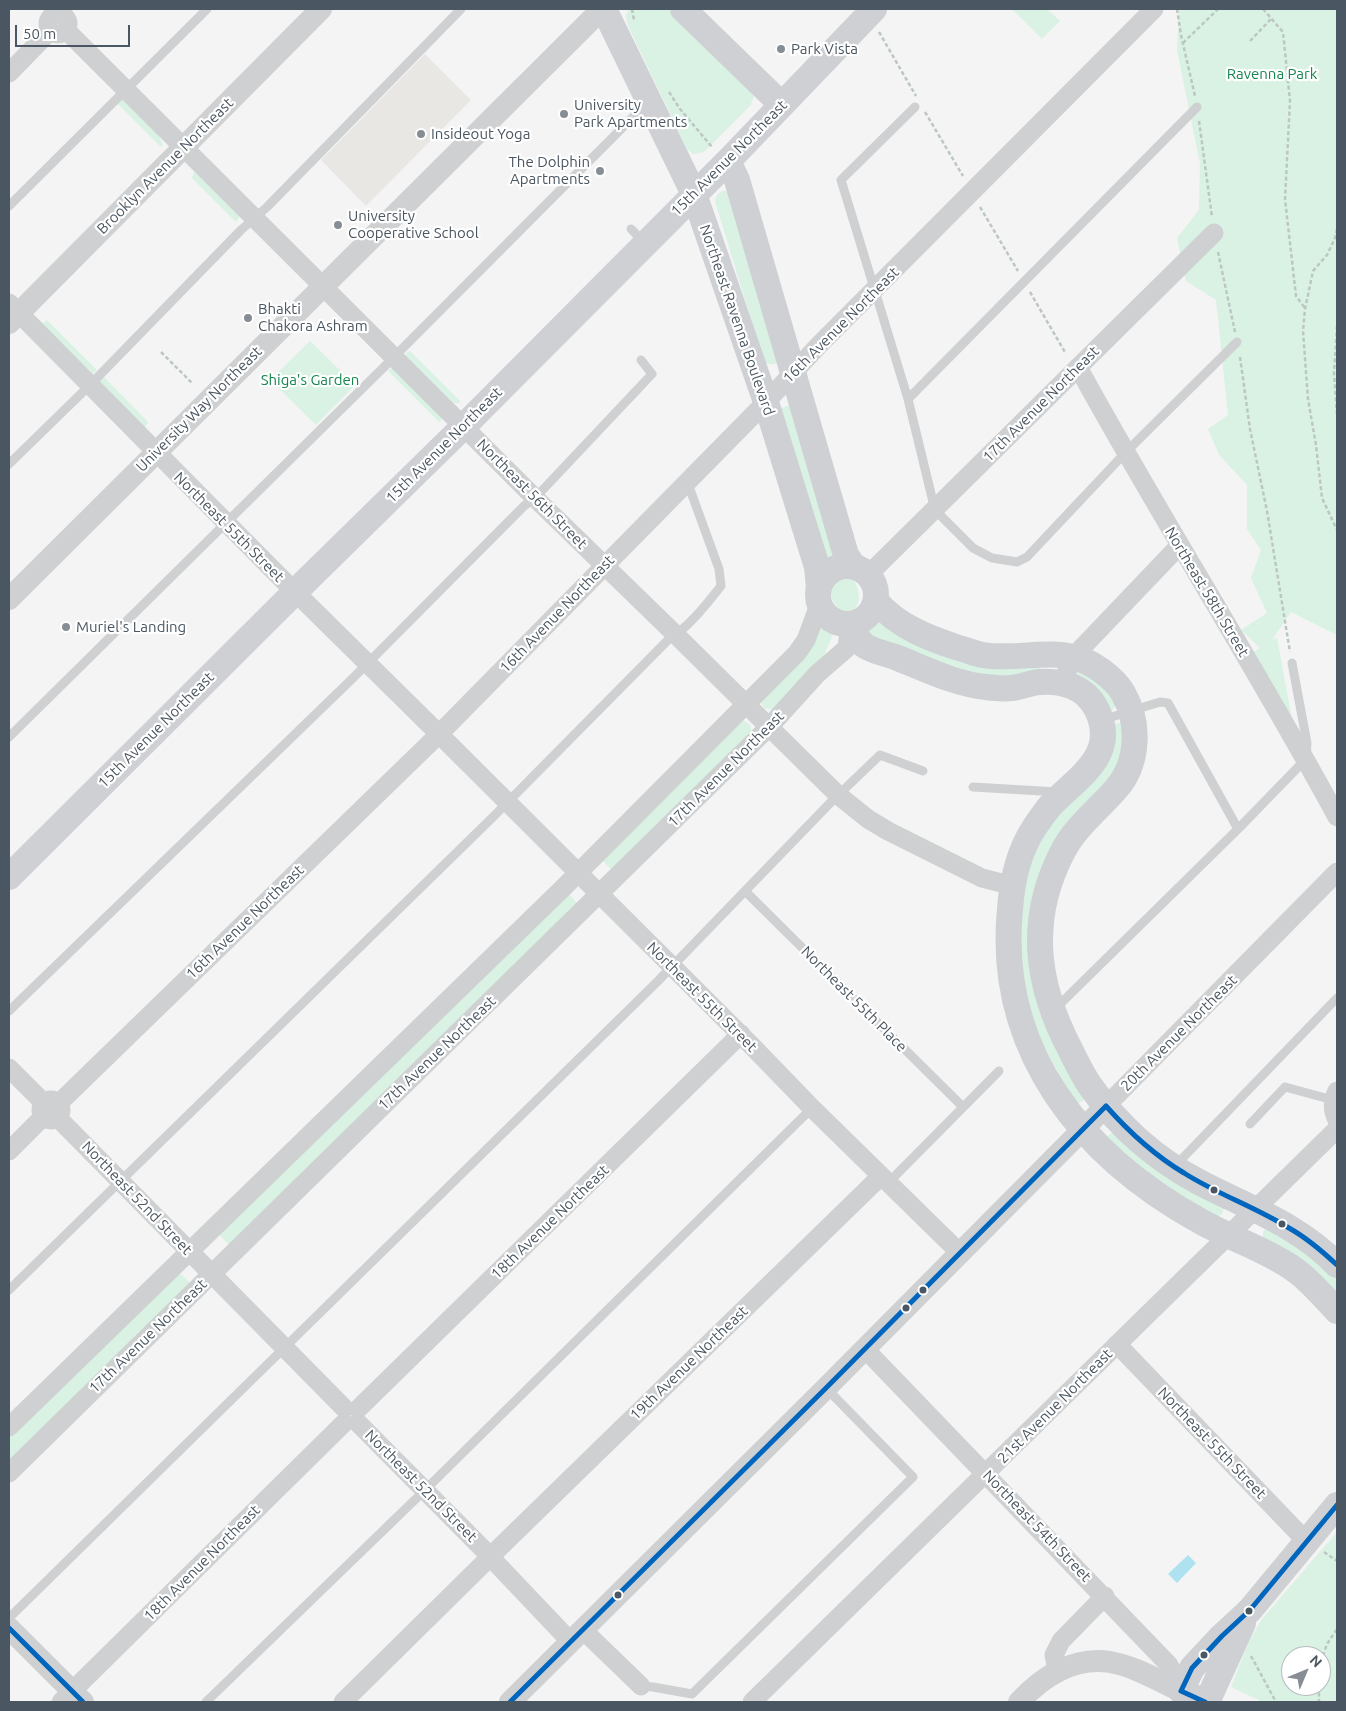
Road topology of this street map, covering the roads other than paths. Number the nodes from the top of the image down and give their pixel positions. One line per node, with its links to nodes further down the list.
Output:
1 (207, 9): 10 (lane)
2 (321, 9): 15 (street, Brooklyn Avenue Northeast)
3 (461, 9): 19 (lane)
4 (603, 9): 11 (main road, Northeast Ravenna Boulevard); 21 (street, University Way Northeast)
5 (683, 9): 12 (main road)
6 (874, 9): 12 (main road, 15th Avenue Northeast)
7 (1154, 9): 22 (street, 16th Avenue Northeast)
8 (58, 19): 9 (street); 10 (street, Northeast 56th Street)
9 (9, 73)
10 (125, 90): 15 (street, Northeast 56th Street); 18 (lane)
11 (657, 94): 17 (main road, Northeast Ravenna Boulevard); 25 (lane)
12 (782, 105): 16 (main road, 15th Avenue Northeast)
13 (915, 107): 22 (lane)
14 (1197, 107): 30 (lane)
15 (184, 147): 19 (street, Northeast 56th Street); 23 (street, Brooklyn Avenue Northeast)
16 (721, 154): 17 (main road, 15th Avenue Northeast); 28 (main road)
17 (694, 194): 31 (main road, Northeast Ravenna Boulevard); 32 (main road, 15th Avenue Northeast)
18 (9, 206)
19 (255, 218): 21 (street, Northeast 56th Street); 29 (lane)
20 (1214, 233): 27 (street, 17th Avenue Northeast)
21 (323, 286): 25 (street, Northeast 56th Street); 33 (street, University Way Northeast)
22 (876, 290): 28 (street, 16th Avenue Northeast); 30 (lane)
23 (12, 313): 29 (street, Northeast 55th Street)
24 (1238, 342): 34 (lane)
25 (395, 357): 32 (street, Northeast 56th Street); 39 (lane)
26 (641, 360): 37 (lane)
27 (1072, 361): 34 (street, Northeast 58th Street); 38 (street, 17th Avenue Northeast)
28 (793, 373): 31 (street, 16th Avenue Northeast); 42 (main road)
29 (90, 385): 33 (street, Northeast 55th Street); 35 (lane)
30 (908, 399): 38 (lane)
31 (766, 402): 36 (street, 16th Avenue Northeast); 45 (main road, Northeast Ravenna Boulevard)
32 (464, 426): 37 (street, Northeast 56th Street); 43 (main road, 15th Avenue Northeast)
33 (156, 452): 39 (street, Northeast 55th Street); 44 (street, University Way Northeast)
34 (1126, 452): 38 (lane); 40 (street, Northeast 58th Street)
35 (9, 464)
36 (687, 481): 41 (street, 16th Avenue Northeast); 47 (lane)
37 (535, 498): 41 (street, Northeast 56th Street); 50 (lane)
38 (936, 510): 42 (street, 17th Avenue Northeast)
39 (226, 524): 43 (street, Northeast 55th Street); 58 (lane)
40 (1179, 546): 49 (street); 59 (street, Northeast 58th Street)
41 (604, 565): 47 (street, Northeast 56th Street); 57 (street, 16th Avenue Northeast)
42 (861, 571): 45 (main road); 46 (main road)
43 (295, 592): 50 (street, Northeast 55th Street); 69 (main road, 15th Avenue Northeast)
44 (10, 596)
45 (819, 596): 48 (main road); 53 (street, 17th Avenue Northeast)
46 (876, 600): 48 (main road); 49 (main road)
47 (676, 635): 53 (street, Northeast 56th Street); 64 (lane)
48 (853, 639): 52 (main road); 56 (street, 17th Avenue Northeast)
49 (1074, 656): 52 (street); 54 (main road)
50 (368, 663): 57 (street, Northeast 55th Street); 75 (lane)
51 (1292, 663): 59 (lane)
52 (1062, 682): 55 (main road)
53 (746, 704): 56 (street, Northeast 56th Street); 68 (street, 17th Avenue Northeast)
54 (1131, 712): 55 (lane); 66 (lane); 76 (main road)
55 (1100, 720): 62 (main road)
56 (769, 727): 63 (street, Northeast 56th Street); 72 (street, 17th Avenue Northeast)
57 (438, 734): 64 (street, Northeast 55th Street); 84 (street, 16th Avenue Northeast)
58 (9, 738)
59 (1306, 759): 65 (street, Northeast 58th Street); 66 (lane)
60 (923, 770): 63 (lane)
61 (973, 787): 62 (lane)
62 (1064, 793): 70 (main road)
63 (838, 795): 70 (street, Northeast 56th Street); 71 (lane)
64 (507, 802): 68 (street, Northeast 55th Street); 92 (lane)
65 (1337, 817)
66 (1238, 829): 76 (lane)
67 (1337, 872): 81 (street, 20th Avenue Northeast)
68 (578, 873): 72 (street, Northeast 55th Street); 95 (street, 17th Avenue Northeast)
69 (9, 877)
70 (1013, 886): 88 (main road)
71 (746, 891): 73 (lane); 83 (lane, Northeast 55th Place)
72 (599, 894): 73 (street, Northeast 55th Street); 98 (street, 17th Avenue Northeast)
73 (672, 967): 77 (street, Northeast 55th Street); 102 (lane)
74 (1337, 998): 90 (lane)
75 (9, 1011)
76 (1052, 1012): 81 (main road)
77 (741, 1034): 82 (street, Northeast 55th Street); 105 (street, 18th Avenue Northeast)
78 (9, 1068): 84 (street, Northeast 52nd Street)
79 (999, 1071): 83 (lane, 19th Avenue Northeast)
80 (1335, 1095): 85 (street); 86 (lane)
81 (1106, 1106): 88 (street, 20th Avenue Northeast); 90 (main road)
82 (812, 1108): 91 (street, Northeast 55th Street); 109 (lane)
83 (963, 1108): 91 (lane, 19th Avenue Northeast)
84 (51, 1110): 89 (street, 16th Avenue Northeast); 92 (street, Northeast 52nd Street)
85 (1337, 1120)
86 (1250, 1124)
87 (1337, 1129): 93 (street, 21st Avenue Northeast)
88 (1082, 1130): 94 (main road); 96 (street, 20th Avenue Northeast)
89 (9, 1151)
90 (1174, 1167): 93 (main road)
91 (885, 1180): 96 (street, Northeast 55th Street); 112 (street, 19th Avenue Northeast)
92 (121, 1181): 95 (street, Northeast 52nd Street); 99 (lane)
93 (1255, 1209): 94 (street, 21st Avenue Northeast); 97 (main road)
94 (1228, 1235): 100 (main road); 101 (street, 21st Avenue Northeast)
95 (188, 1251): 98 (street, Northeast 52nd Street); 106 (street, 17th Avenue Northeast)
96 (960, 1253): 103 (street, 20th Avenue Northeast)
97 (1337, 1264)
98 (212, 1274): 102 (street, Northeast 52nd Street); 107 (street, 17th Avenue Northeast)
99 (9, 1290)
100 (1337, 1311)
101 (1117, 1344): 108 (street, 21st Avenue Northeast); 111 (street, Northeast 55th Street)
102 (285, 1348): 105 (street, Northeast 52nd Street); 115 (lane)
103 (865, 1349): 104 (street, 20th Avenue Northeast); 108 (street, Northeast 54th Street)
104 (826, 1388): 117 (street, 20th Avenue Northeast); 119 (lane)
105 (351, 1416): 109 (street, Northeast 52nd Street); 121 (street, 18th Avenue Northeast)
106 (9, 1427)
107 (9, 1473)
108 (986, 1474): 113 (street, Northeast 54th Street); 125 (street, 21st Avenue Northeast)
109 (424, 1490): 112 (street, Northeast 52nd Street); 122 (lane)
110 (1337, 1505): 111 (main road)
111 (1313, 1545): 114 (main road)
112 (490, 1556): 117 (street, Northeast 52nd Street); 123 (street, 19th Avenue Northeast)
113 (1105, 1596): 118 (street); 120 (street, Northeast 54th Street)
114 (1250, 1610): 120 (main road); 127 (main road)
115 (9, 1618)
116 (9, 1628): 121 (street)
117 (577, 1636): 119 (street, Northeast 52nd Street); 124 (street, 20th Avenue Northeast)
118 (1057, 1671): 120 (street); 126 (street)
119 (640, 1686)
120 (1181, 1691): 127 (main road)
121 (72, 1699)
122 (206, 1702)
123 (343, 1702)
124 (510, 1702)
125 (752, 1702)
126 (1019, 1702)
127 (1206, 1702)

